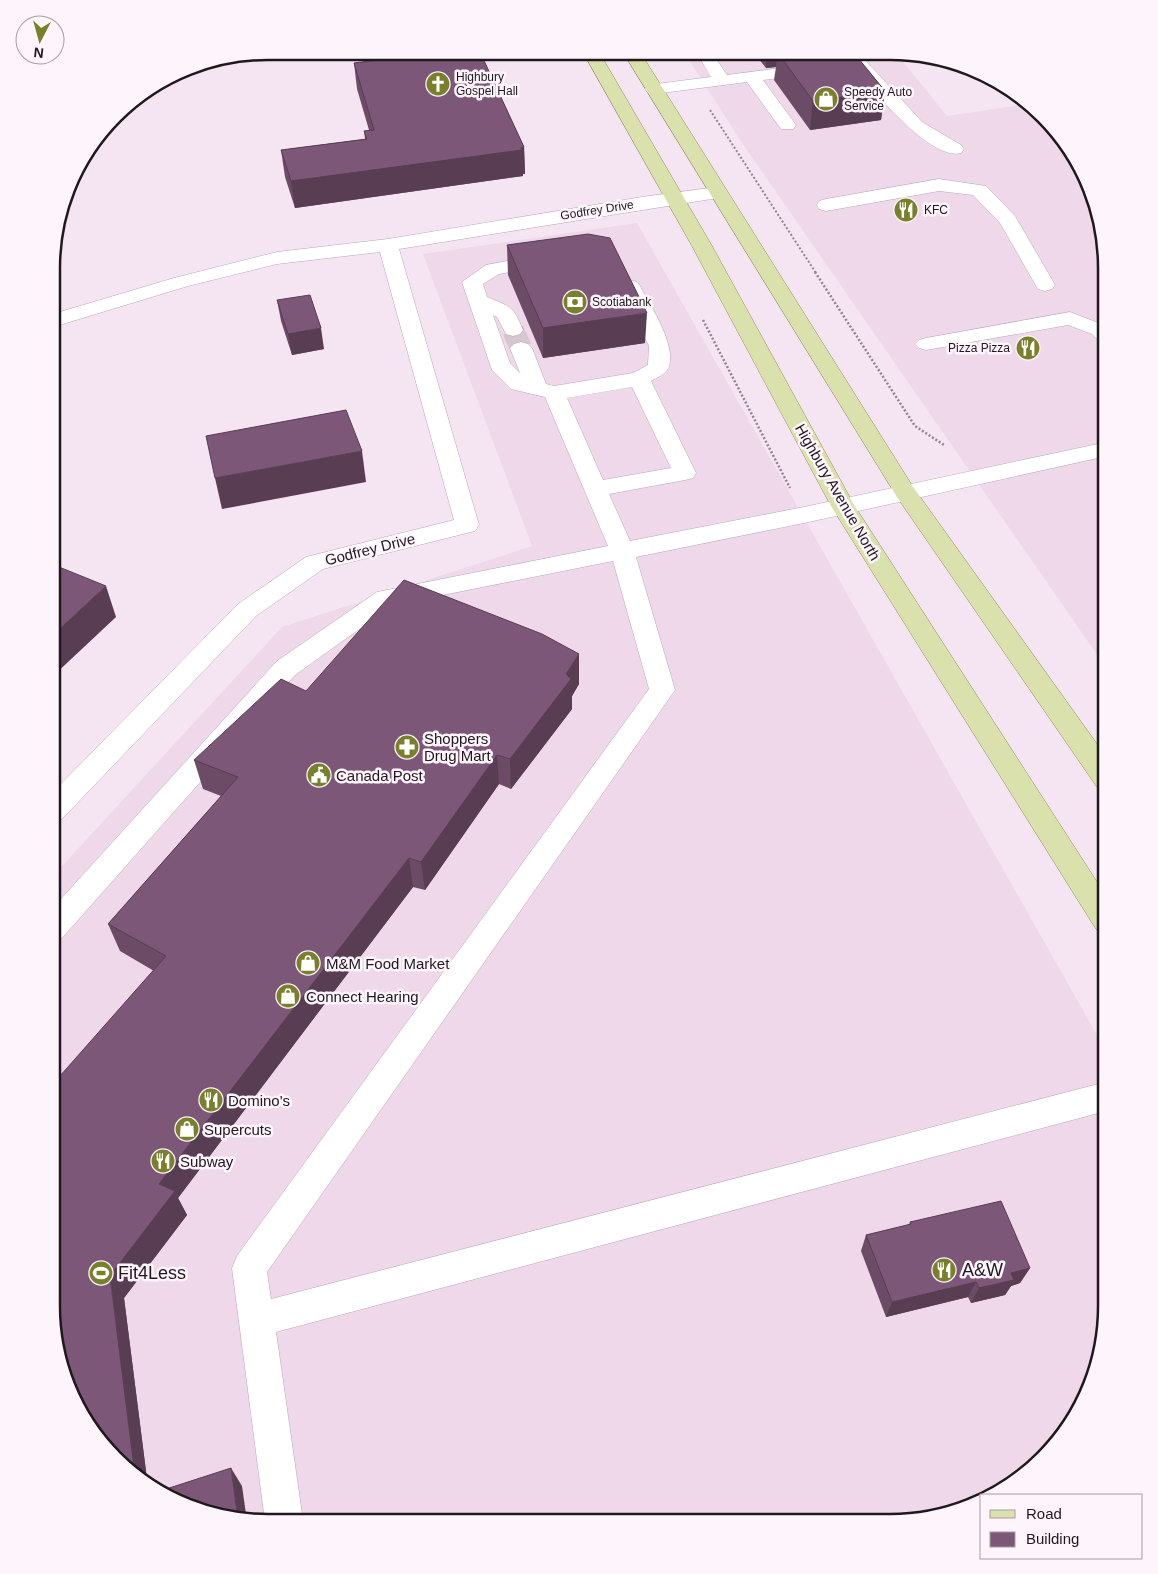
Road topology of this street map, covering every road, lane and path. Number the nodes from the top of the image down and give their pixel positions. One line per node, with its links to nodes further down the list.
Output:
1 (596, 60): 13 (main road, Highbury Avenue North)
2 (635, 60): 9 (main road)
3 (713, 60): 7 (street)
4 (850, 60): 6 (street)
5 (858, 60): 11 (street)
6 (752, 77): 7 (street); 10 (street)
7 (723, 81): 8 (street)
8 (694, 84): 9 (street); 26 (path)
9 (654, 90): 12 (main road)
10 (786, 125)
11 (955, 149)
12 (717, 193): 13 (street, Godfrey Drive); 29 (main road)
13 (674, 198): 15 (street, Godfrey Drive); 30 (main road, Highbury Avenue North)
14 (826, 205): 18 (street)
15 (388, 245): 21 (street, Godfrey Drive); 34 (street, Godfrey Drive)
16 (569, 256): 19 (street)
17 (623, 271): 24 (street)
18 (1045, 285)
19 (479, 301): 25 (street); 25 (street)
20 (700, 316): 31 (path)
21 (60, 319)
22 (1098, 330): 23 (street)
23 (926, 344)
24 (639, 379): 25 (street); 28 (street)
25 (545, 391): 28 (street)
26 (944, 445)
27 (1098, 451): 29 (street)
28 (595, 489): 32 (street)
29 (905, 492): 30 (street); 33 (main road)
30 (843, 506): 31 (street); 35 (main road, Highbury Avenue North)
31 (804, 515): 32 (street)
32 (622, 551): 36 (street); 38 (street)
33 (1098, 769)
34 (60, 803)
35 (1098, 907)
36 (60, 920)
37 (1098, 1099): 38 (street)
38 (256, 1320): 39 (street)
39 (283, 1514)

